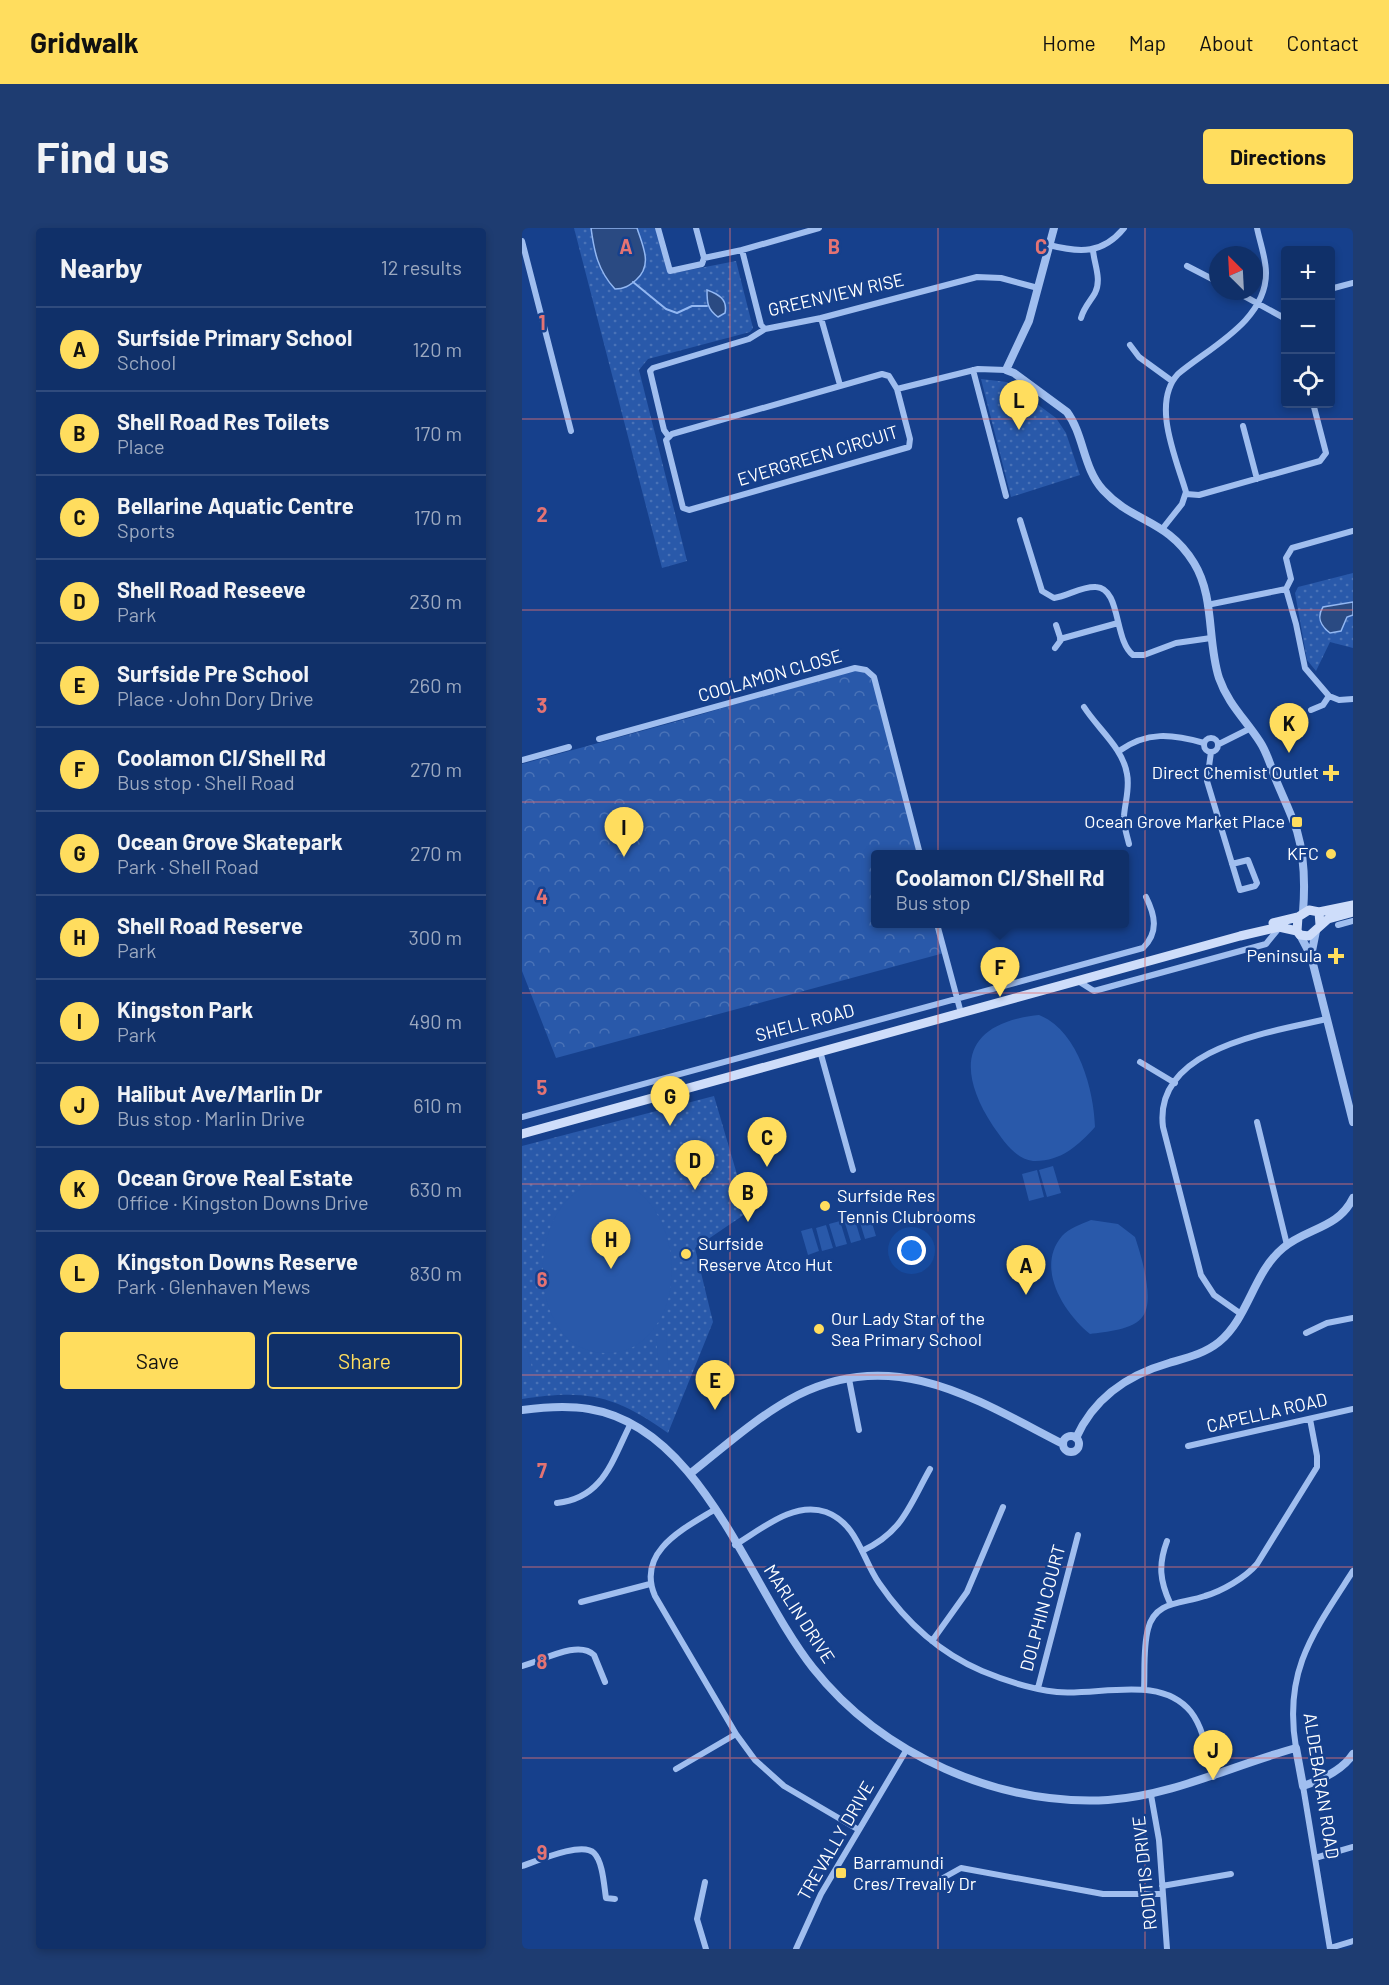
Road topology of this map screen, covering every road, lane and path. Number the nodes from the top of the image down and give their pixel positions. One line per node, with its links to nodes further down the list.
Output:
1 (658, 228): 11 (street)
2 (696, 228): 11 (street)
3 (819, 228): 9 (street)
4 (1054, 228): 8 (street)
5 (1124, 228): 10 (street)
6 (1257, 228): 18 (street)
7 (522, 241): 31 (street)
8 (1049, 245): 10 (street); 15 (street)
9 (742, 249): 11 (street); 22 (street, GREENVIEW RISE)
10 (1093, 250): 21 (street)
11 (704, 258)
12 (1187, 266): 13 (street)
13 (1209, 277)
14 (1353, 283): 16 (street)
15 (1038, 288): 20 (street, GREENVIEW RISE); 25 (street)
16 (1335, 288)
17 (1251, 300): 18 (street)
18 (1258, 304): 19 (street); 26 (street)
19 (1281, 317)
20 (821, 318): 22 (street, GREENVIEW RISE); 27 (street)
21 (1081, 318)
22 (765, 329): 32 (street)
23 (1130, 345): 26 (street)
24 (973, 370): 25 (street); 28 (street); 35 (street)
25 (1006, 370): 37 (street)
26 (1172, 381): 34 (street)
27 (840, 385): 28 (street); 32 (street)
28 (897, 389): 32 (street, EVERGREEN CIRCUIT)
29 (1314, 408): 33 (street)
30 (1243, 426): 33 (street)
31 (571, 431)
32 (669, 437)
33 (1257, 479): 34 (street)
34 (1186, 494): 37 (street)
35 (1006, 496)
36 (1020, 520): 41 (street)
37 (1163, 528): 40 (street)
38 (1353, 531): 39 (street)
39 (1286, 590): 40 (street); 46 (street)
40 (1207, 605): 43 (street)
41 (1118, 623): 43 (street); 44 (street)
42 (1056, 625): 44 (street)
43 (1211, 638): 50 (street)
44 (1060, 639): 45 (street)
45 (1055, 648)
46 (1329, 696): 47 (street); 49 (street)
47 (1353, 699)
48 (1084, 707): 55 (street)
49 (1311, 710)
50 (1249, 729): 53 (street); 61 (street)
51 (599, 739): 59 (street, COOLAMON CLOSE)
52 (1204, 743): 53 (street); 55 (street); 56 (street)
53 (1219, 744): 56 (street)
54 (569, 747): 57 (street)
55 (1119, 751): 58 (street)
56 (1211, 752): 60 (street)
57 (522, 760)
58 (1129, 844)
59 (919, 850)
60 (1232, 864): 60 (street)
61 (1304, 890): 64 (street); 65 (street)
62 (1146, 897): 74 (street, SHELL ROAD)
63 (1353, 904): 64 (main road)
64 (1317, 911): 65 (main road, SHELL ROAD); 70 (main road)
65 (1301, 915): 71 (main road); 72 (main road, SHELL ROAD)
66 (1352, 918): 67 (street); 70 (main road)
67 (1338, 925)
68 (1280, 927): 71 (main road, SHELL ROAD); 72 (main road, SHELL ROAD); 75 (street)
69 (938, 928): 76 (street)
70 (1318, 928): 71 (main road); 73 (street)
71 (1298, 933): 73 (street)
72 (1240, 936): 75 (main road, SHELL ROAD)
73 (1311, 956): 78 (street)
74 (1084, 965): 75 (street); 76 (street, SHELL ROAD)
75 (1083, 979): 77 (main road, SHELL ROAD)
76 (956, 999): 77 (street); 82 (street, SHELL ROAD)
77 (961, 1013): 79 (main road, SHELL ROAD)
78 (1327, 1019): 81 (street); 84 (street)
79 (820, 1051): 85 (main road, SHELL ROAD); 86 (street)
80 (1140, 1062): 81 (street)
81 (1175, 1083): 89 (street)
82 (522, 1117)
83 (1257, 1122): 88 (street)
84 (1353, 1122)
85 (522, 1134)
86 (853, 1170)
87 (1353, 1201): 88 (street)
88 (1287, 1245): 89 (street)
89 (1241, 1314): 92 (street)
90 (1353, 1318): 91 (street)
91 (1306, 1333)
92 (849, 1379): 97 (street); 100 (street)
93 (1353, 1409): 95 (street, CAPELLA ROAD)
94 (522, 1410): 96 (street, MARLIN DRIVE)
95 (1310, 1419): 98 (street, CAPELLA ROAD); 111 (street)
96 (631, 1424): 100 (street, MARLIN DRIVE); 101 (street)
97 (859, 1430)
98 (1188, 1446)
99 (930, 1469): 107 (street)
100 (691, 1473): 103 (street, MARLIN DRIVE)
101 (557, 1503)
102 (1003, 1507): 112 (street)
103 (714, 1510): 106 (street, MARLIN DRIVE); 109 (street)
104 (1078, 1535): 115 (street, DOLPHIN COURT)
105 (1167, 1541): 111 (street)
106 (735, 1545): 107 (street); 118 (street, MARLIN DRIVE)
107 (862, 1551): 112 (street)
108 (1353, 1571): 119 (street, ALDEBARAN ROAD)
109 (650, 1584): 110 (street); 117 (street)
110 (581, 1602)
111 (1170, 1604): 116 (street)
112 (932, 1641): 115 (street)
113 (522, 1666): 114 (street)
114 (605, 1682)
115 (1038, 1688): 116 (street)
116 (1144, 1690): 122 (street)
117 (736, 1734): 121 (street); 125 (street)
118 (907, 1749): 124 (street, MARLIN DRIVE); 125 (street, TREVALLY DRIVE)
119 (1296, 1749): 122 (street, MARLIN DRIVE); 123 (street, ALDEBARAN ROAD)
120 (1353, 1754): 123 (street)
121 (676, 1769)
122 (1213, 1777): 124 (street, MARLIN DRIVE)
123 (1303, 1786): 127 (street, ALDEBARAN ROAD)
124 (1151, 1794): 131 (street, RODITIS DRIVE)
125 (859, 1830): 138 (street, TREVALLY DRIVE)
126 (1353, 1847): 127 (street)
127 (1315, 1858): 136 (street, ALDEBARAN ROAD)
128 (522, 1866): 134 (street)
129 (1231, 1874): 131 (street)
130 (705, 1882): 137 (street)
131 (1162, 1886): 133 (street, RODITIS DRIVE)
132 (937, 1888): 133 (street)
133 (1163, 1894): 139 (street, RODITIS DRIVE)
134 (615, 1899)
135 (1353, 1941): 136 (street)
136 (1330, 1948)
137 (706, 1949)
138 (795, 1949)
139 (1167, 1949)

